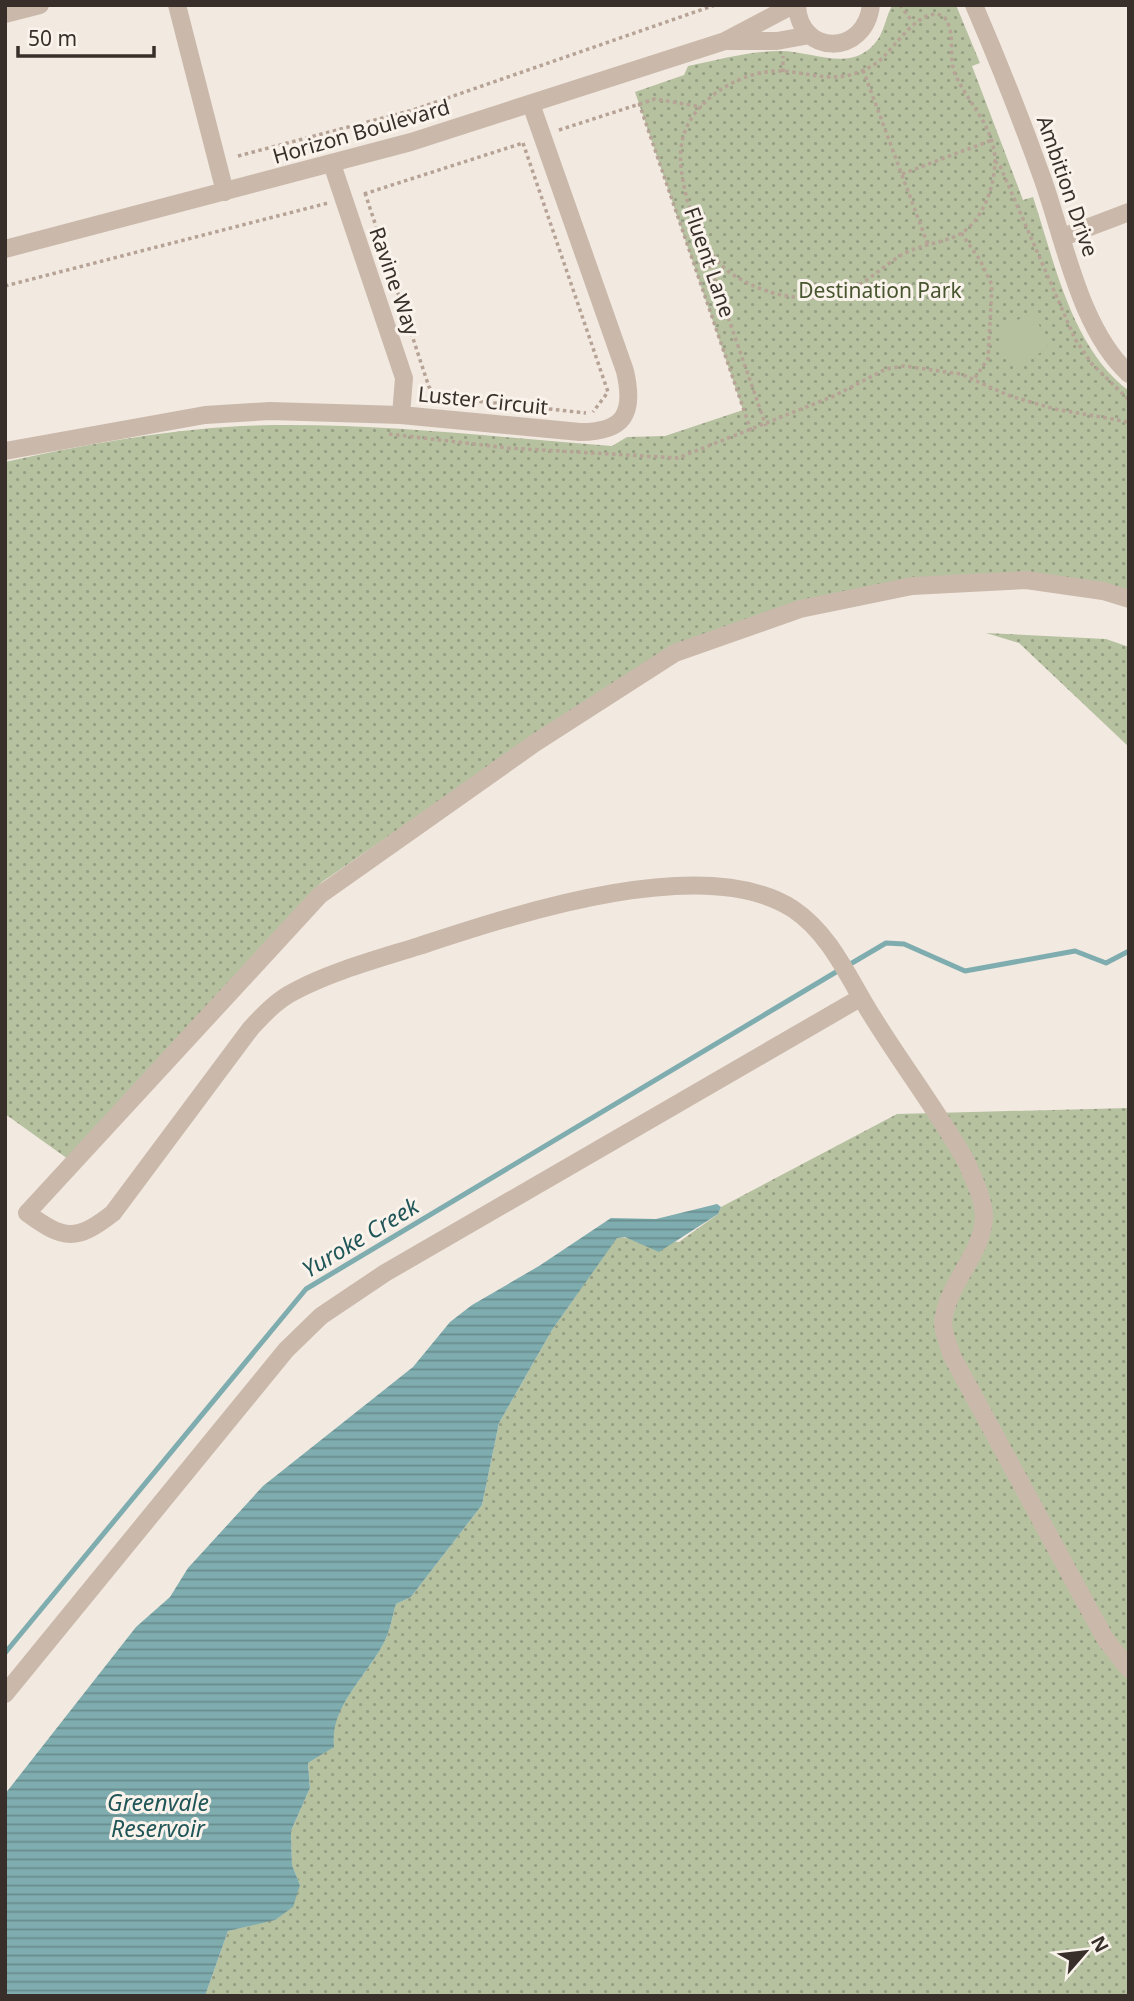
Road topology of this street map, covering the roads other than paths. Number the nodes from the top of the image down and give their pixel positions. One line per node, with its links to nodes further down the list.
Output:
1 (40, 5): 6 (street)
2 (177, 5): 11 (street)
3 (795, 5): 7 (street); 8 (street, Horizon Boulevard)
4 (872, 5): 7 (street)
5 (974, 5): 13 (street, Ambition Drive)
6 (5, 14)
7 (810, 35): 8 (street, Horizon Boulevard)
8 (724, 41): 9 (street, Horizon Boulevard)
9 (531, 104): 10 (street, Horizon Boulevard); 16 (street, Luster Circuit)
10 (332, 164): 11 (street, Horizon Boulevard); 16 (street, Ravine Way)
11 (225, 192): 14 (street, Horizon Boulevard)
12 (1129, 212): 13 (street)
13 (1063, 237): 15 (street, Ambition Drive)
14 (5, 249)
15 (1129, 374)
16 (401, 415): 17 (street, Luster Circuit)
17 (5, 452)
18 (1129, 599): 19 (street)
19 (860, 998): 20 (street); 21 (street)
20 (1129, 1669)
21 (5, 1694)

